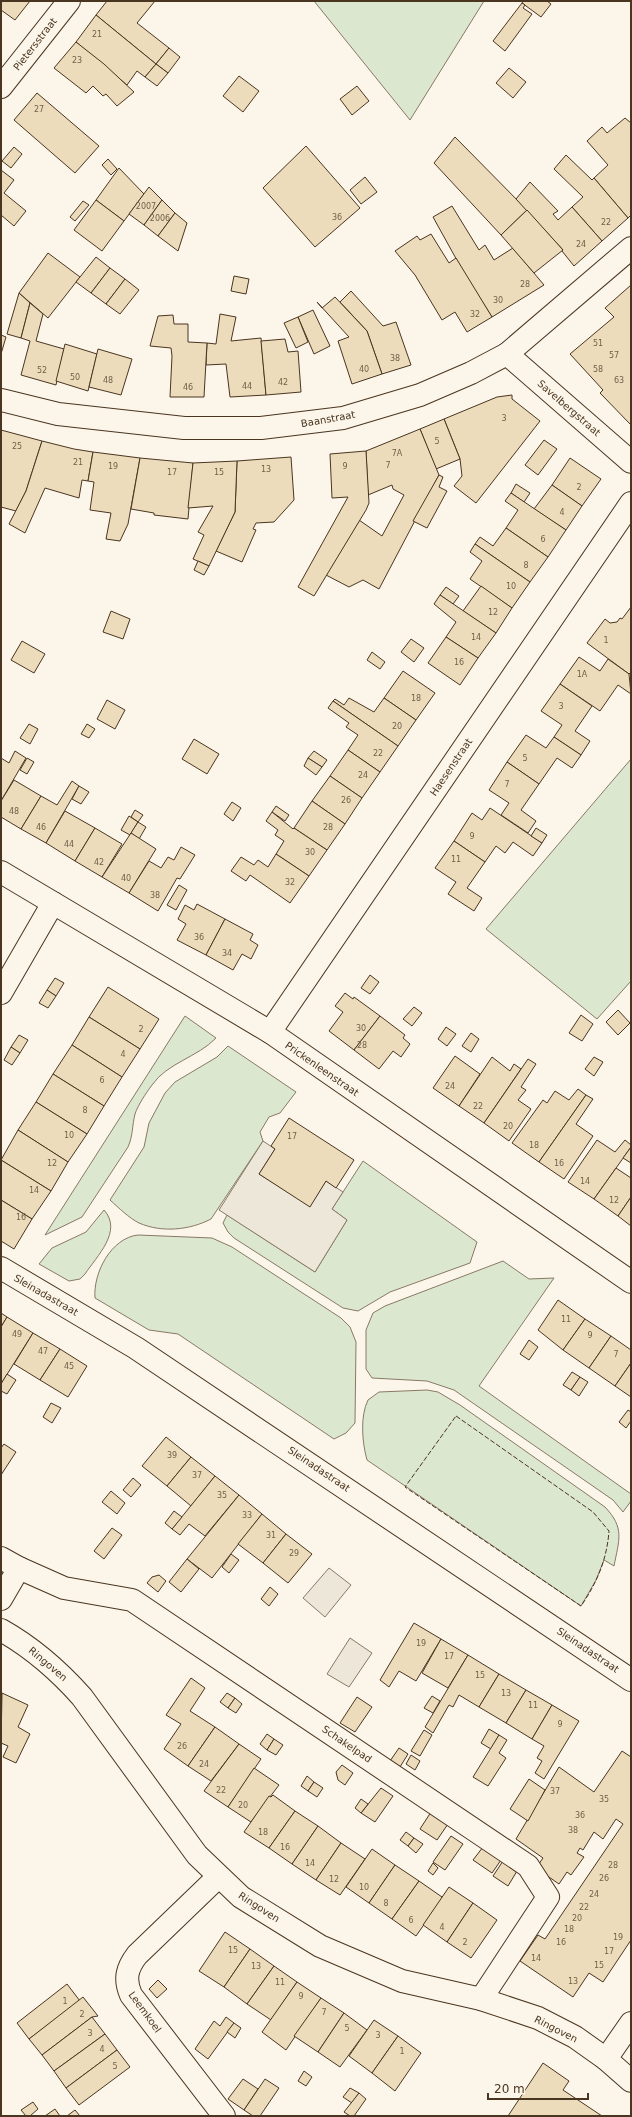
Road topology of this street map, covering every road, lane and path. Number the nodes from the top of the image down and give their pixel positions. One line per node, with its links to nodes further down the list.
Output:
1 (69, 1): 2 (street, Pietersstraat)
2 (1, 88)
3 (631, 248): 4 (street, Baanstraat)
4 (507, 354): 5 (street, Baanstraat); 6 (street, Savelbergstraat)
5 (1, 400)
6 (630, 460)
7 (631, 502): 11 (street, Haesenstraat)
8 (1, 872): 9 (street, Prickenleenstraat)
9 (53, 904): 10 (street); 11 (street, Prickenleenstraat)
10 (1, 993)
11 (270, 1032): 13 (street, Prickenleenstraat)
12 (1, 1268): 17 (street, Sleinadastraat)
13 (631, 1282)
14 (10, 1563): 15 (street, Schakelpad); 19 (street, Schakelpad)
15 (1, 1599)
16 (1, 1630): 18 (street, Ringoven)
17 (631, 1680)
18 (218, 1877): 19 (street, Ringoven); 23 (street, Leemkoel)
19 (481, 1999): 21 (street, Ringoven)
20 (631, 2023): 21 (street)
21 (606, 2059): 22 (street, Ringoven)
22 (631, 2081)
23 (224, 2116)

